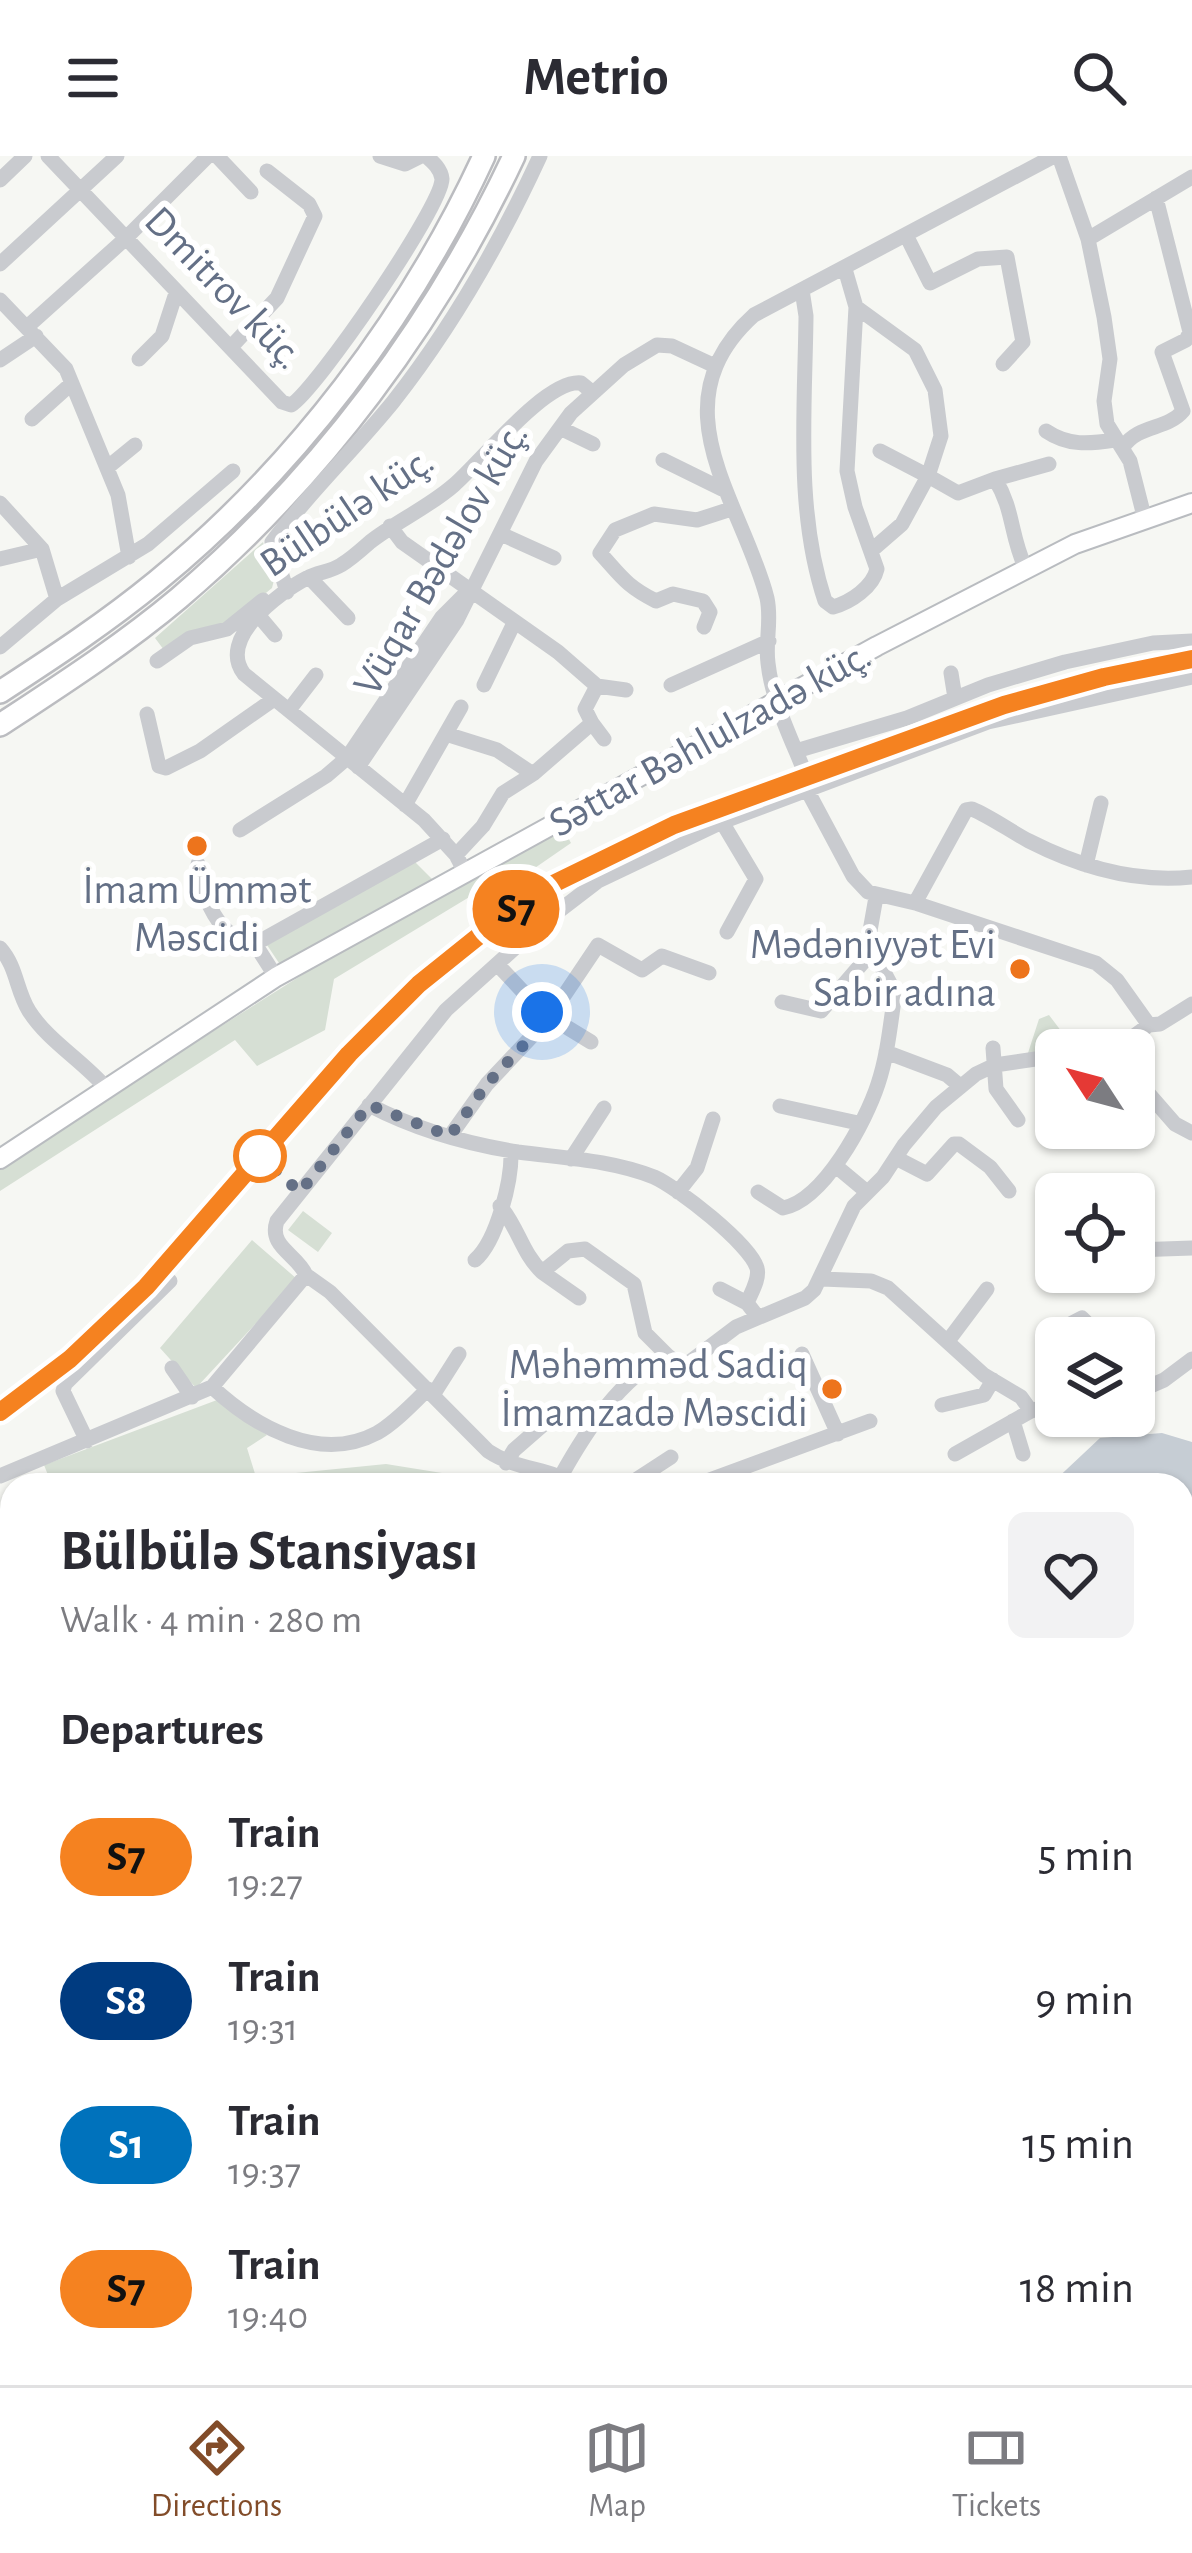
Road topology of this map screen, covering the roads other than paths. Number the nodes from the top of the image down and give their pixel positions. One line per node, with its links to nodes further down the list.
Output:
1 (25, 156): 13 (street)
2 (48, 156): 14 (street, Dmitrov küç.)
3 (116, 156): 14 (street)
4 (213, 156): 15 (street); 18 (street)
5 (380, 156): 6 (street)
6 (424, 156): 27 (street, Dmitrov küç.)
7 (484, 156): 81 (highway)
8 (514, 156): 89 (highway)
9 (540, 156): 62 (street)
10 (1057, 156): 17 (street); 19 (street)
11 (267, 171): 27 (street)
12 (1192, 177): 16 (street)
13 (0, 180)
14 (81, 189): 18 (street, Dmitrov küç.); 20 (street)
15 (250, 192)
16 (1156, 199): 19 (street); 34 (street)
17 (906, 235): 21 (street); 30 (street)
18 (125, 239): 23 (street, Dmitrov küç.); 26 (street)
19 (1088, 239): 39 (street)
20 (0, 264)
21 (845, 269): 22 (street); 25 (street)
22 (802, 290): 31 (street); 56 (street)
23 (176, 293): 27 (street, Dmitrov küç.); 28 (street)
24 (0, 300): 26 (street)
25 (856, 308): 46 (street); 56 (street)
26 (32, 332): 29 (street); 32 (street)
27 (232, 346)
28 (139, 359)
29 (0, 360)
30 (1004, 364)
31 (715, 366): 33 (street, Vüqar Bədəlov küç.); 48 (street)
32 (70, 384): 35 (street); 44 (street)
33 (592, 392): 36 (street, Vüqar Bədəlov küç.); 53 (street, Bülbülə küç.)
34 (1186, 402): 39 (street)
35 (32, 419)
36 (560, 428): 38 (street); 54 (street, Vüqar Bədəlov küç.)
37 (1046, 431): 39 (street)
38 (592, 444)
39 (1119, 444): 52 (street)
40 (135, 445): 44 (street)
41 (880, 451): 46 (street)
42 (662, 460): 48 (street)
43 (1049, 464): 47 (street)
44 (108, 467): 57 (street)
45 (233, 471): 57 (street)
46 (928, 476): 47 (street); 56 (street)
47 (995, 479): 60 (street)
48 (722, 489): 51 (street)
49 (0, 503): 55 (street)
50 (1192, 503): 52 (main road, Səttar Bəhlulzadə küç.)
51 (731, 509): 68 (street); 70 (street)
52 (1145, 520): 60 (main road, Səttar Bəhlulzadə küç.)
53 (390, 526): 61 (street, Bülbülə küç.); 63 (street)
54 (501, 534): 58 (street); 63 (street, Vüqar Bədəlov küç.)
55 (42, 549): 59 (street); 64 (street)
56 (872, 550)
57 (129, 557): 64 (street)
58 (554, 558)
59 (0, 559)
60 (1024, 567): 84 (main road, Səttar Bəhlulzadə küç.)
61 (309, 577): 62 (street, Bülbülə küç.); 66 (street)
62 (285, 587): 65 (street, Bülbülə küç.); 73 (street)
63 (469, 589): 67 (street); 93 (street, Vüqar Bədəlov küç.)
64 (57, 598): 72 (street)
65 (259, 616): 69 (street); 83 (street, Bülbülə küç.)
66 (348, 618)
67 (514, 622): 77 (street); 78 (street)
68 (704, 626)
69 (275, 635)
70 (769, 641): 79 (street); 84 (street)
71 (1192, 641): 82 (street)
72 (0, 647)
73 (157, 662)
74 (950, 673): 82 (street)
75 (316, 675): 86 (street)
76 (1192, 677): 95 (street)
77 (484, 686)
78 (597, 686): 80 (street); 88 (street)
79 (671, 686)
80 (626, 690)
81 (0, 692)
82 (955, 698): 92 (street)
83 (274, 699): 86 (street, Bülbülə küç.); 87 (street)
84 (778, 702): 92 (street); 104 (main road, Səttar Bəhlulzadə küç.)
85 (461, 707): 90 (street)
86 (289, 710): 93 (street, Bülbülə küç.)
87 (147, 714)
88 (592, 723): 91 (street); 94 (street)
89 (0, 725)
90 (446, 734): 94 (street); 97 (street)
91 (604, 739)
92 (796, 751): 95 (street)
93 (352, 762): 97 (street, Bülbülə küç.); 99 (street)
94 (533, 774): 101 (street)
95 (806, 788): 98 (street); 106 (street)
96 (1101, 803): 103 (street)
97 (405, 806): 100 (street, Bülbülə küç.)
98 (722, 822): 108 (street); 112 (street)
99 (240, 830)
100 (442, 839): 101 (street, Bülbülə küç.); 109 (street)
101 (456, 855): 104 (street, Bülbülə küç.)
102 (198, 864): 109 (street)
103 (1086, 865): 105 (street); 107 (street)
104 (466, 874): 114 (main road, Səttar Bəhlulzadə küç.)
105 (1192, 878)
106 (876, 897): 107 (street); 111 (street)
107 (915, 903): 118 (street)
108 (727, 932)
109 (256, 944): 114 (street)
110 (0, 948): 125 (street)
111 (871, 953): 115 (street); 121 (street)
112 (497, 964): 117 (street); 127 (street)
113 (709, 973): 117 (street)
114 (276, 977): 125 (main road, Səttar Bəhlulzadə küç.)
115 (782, 1002)
116 (1192, 1004): 118 (street)
117 (549, 1018): 120 (street); 134 (street)
118 (1149, 1024): 119 (street)
119 (1143, 1029)
120 (591, 1042)
121 (886, 1052): 124 (street); 132 (street)
122 (1035, 1056): 123 (street)
123 (994, 1057): 124 (street); 131 (street)
124 (960, 1086): 136 (street)
125 (106, 1088): 138 (main road, Səttar Bəhlulzadə küç.)
126 (1155, 1101): 133 (street)
127 (369, 1105): 134 (street); 149 (street)
128 (779, 1106): 132 (street)
129 (604, 1108): 137 (street)
130 (713, 1119): 141 (street)
131 (1018, 1120)
132 (857, 1123): 139 (street)
133 (1192, 1133)
134 (450, 1136): 135 (street)
135 (511, 1150): 137 (street); 144 (street)
136 (896, 1158): 140 (street); 143 (street)
137 (571, 1159): 141 (street)
138 (0, 1160)
139 (837, 1167): 142 (street); 143 (street)
140 (1009, 1191)
141 (679, 1192): 155 (street)
142 (758, 1192)
143 (867, 1192): 150 (street)
144 (500, 1206): 147 (street); 148 (street)
145 (1192, 1248): 146 (street)
146 (1155, 1249)
147 (475, 1260)
148 (542, 1272): 154 (street); 159 (street)
149 (307, 1275): 164 (street); 165 (street)
150 (821, 1280): 155 (street); 156 (street)
151 (170, 1281): 174 (street)
152 (720, 1288): 155 (street)
153 (987, 1289): 156 (street)
154 (579, 1298)
155 (752, 1310): 159 (street)
156 (948, 1341): 162 (street)
157 (459, 1354): 165 (street)
158 (802, 1354): 173 (street)
159 (667, 1355): 181 (street)
160 (1192, 1359): 163 (street)
161 (172, 1368): 166 (street)
162 (993, 1380): 167 (street); 169 (street)
163 (1155, 1385)
164 (212, 1387): 165 (street); 166 (street)
165 (430, 1392): 178 (street)
166 (192, 1397): 174 (street)
167 (942, 1405)
168 (1035, 1410): 169 (street)
169 (1031, 1411): 171 (street)
170 (870, 1421): 173 (street)
171 (1013, 1421): 175 (street); 176 (street)
172 (545, 1423): 178 (street)
173 (838, 1434): 183 (street)
174 (87, 1442): 179 (street)
175 (955, 1454)
176 (1023, 1454)
177 (671, 1457): 182 (street)
178 (513, 1470): 180 (street)
179 (8, 1473)
180 (528, 1473)
181 (573, 1473)
182 (646, 1473)
183 (729, 1473)

